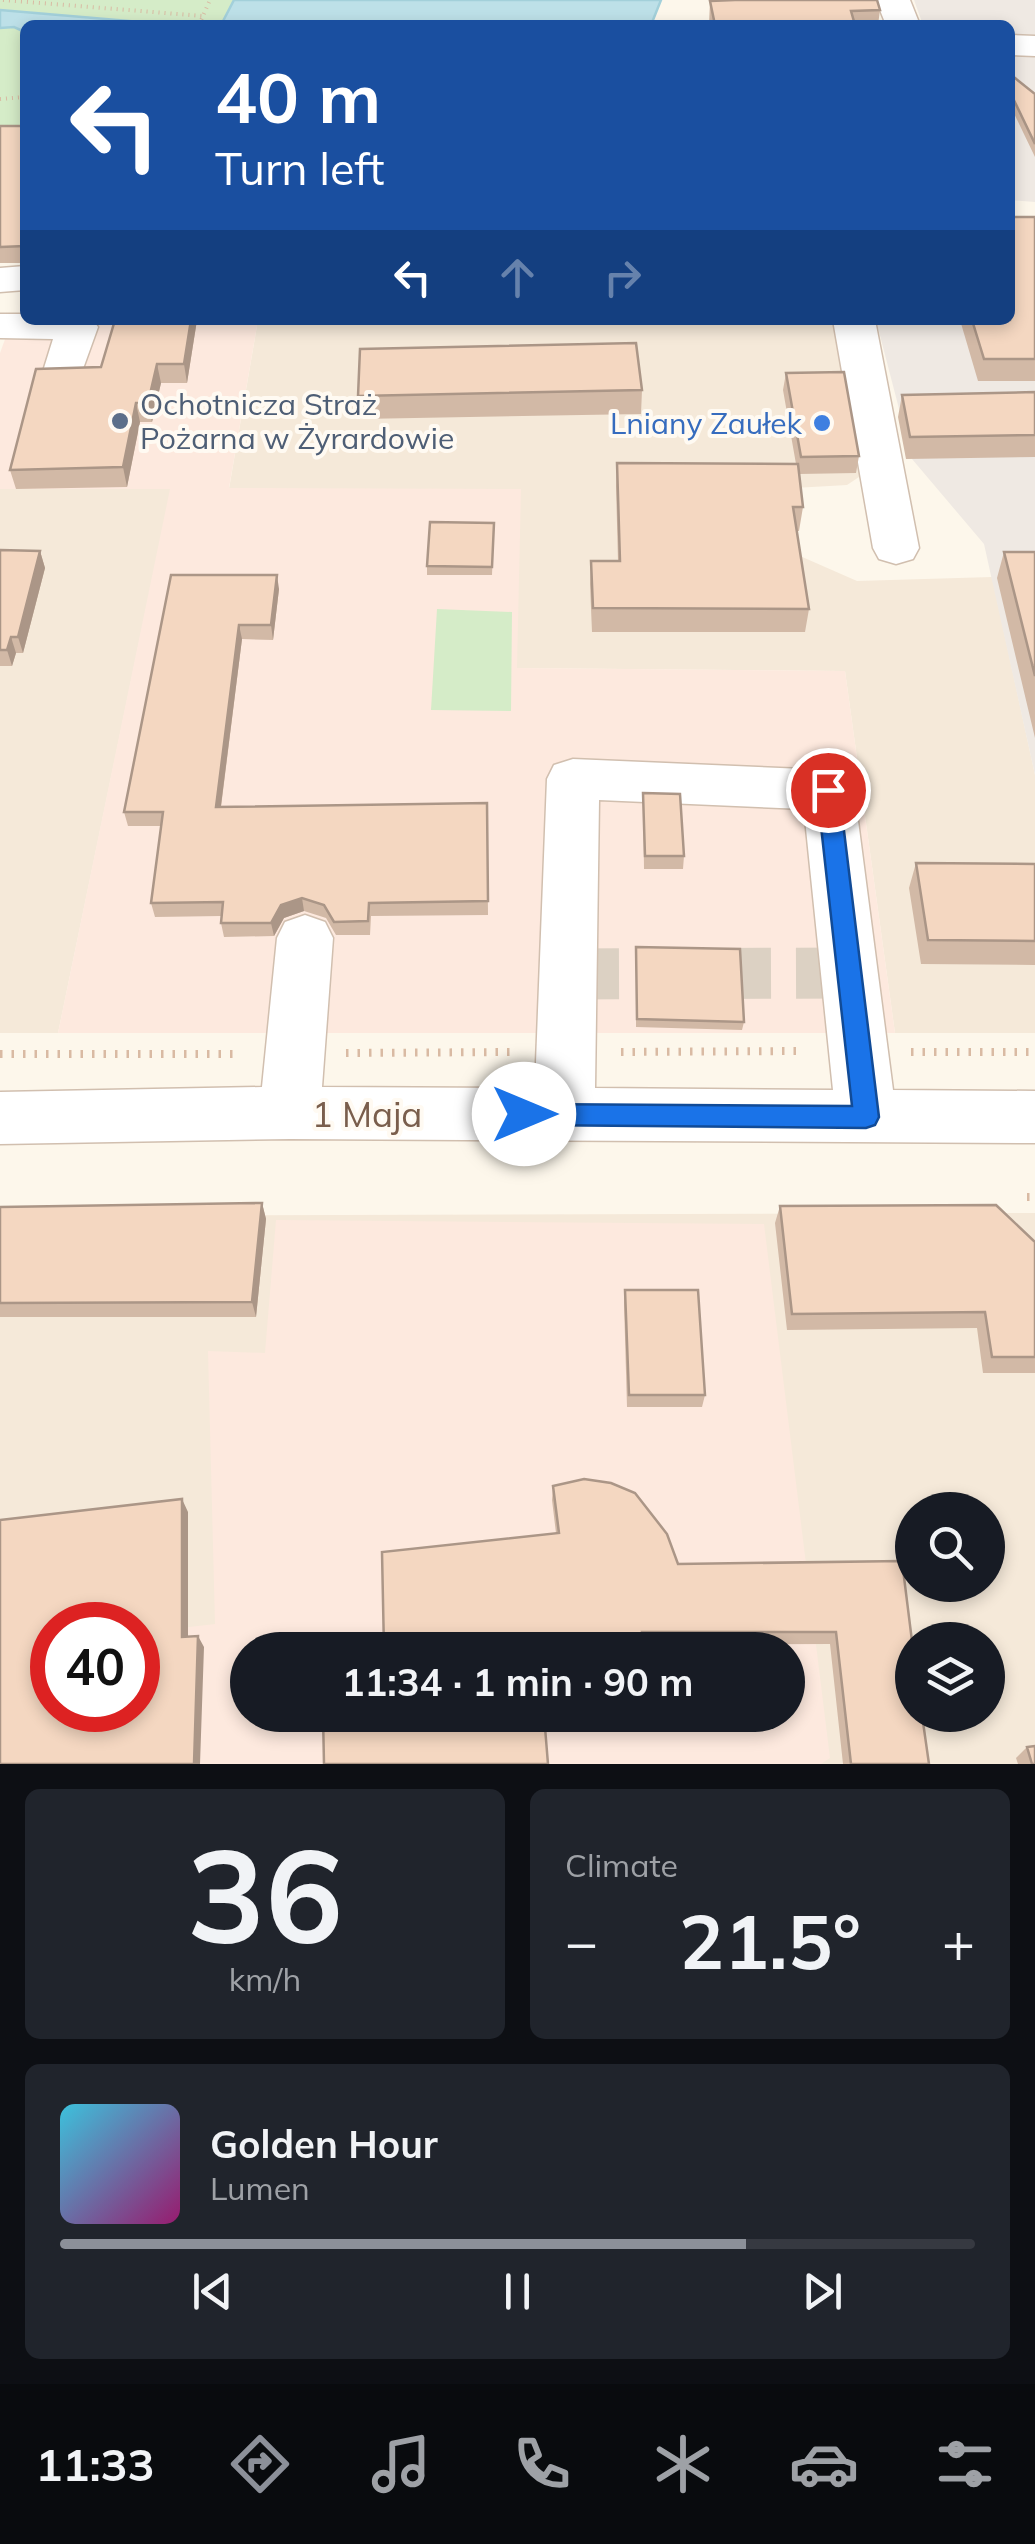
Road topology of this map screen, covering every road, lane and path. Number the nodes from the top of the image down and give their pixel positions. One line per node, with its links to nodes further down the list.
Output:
1 (3, 0): 3 (path)
2 (210, 0): 3 (path)
3 (203, 16): 4 (path)
4 (201, 20)
5 (856, 325): 8 (street)
6 (0, 326): 7 (street)
7 (65, 368)
8 (896, 548)
9 (305, 938): 10 (street)
10 (290, 1113): 11 (street, 1 Maja); 14 (street, 1 Maja)
11 (564, 1115): 13 (street, 1 Maja); 13 (street)
12 (1035, 1116): 13 (street, 1 Maja)
13 (866, 1117)
14 (0, 1118)

